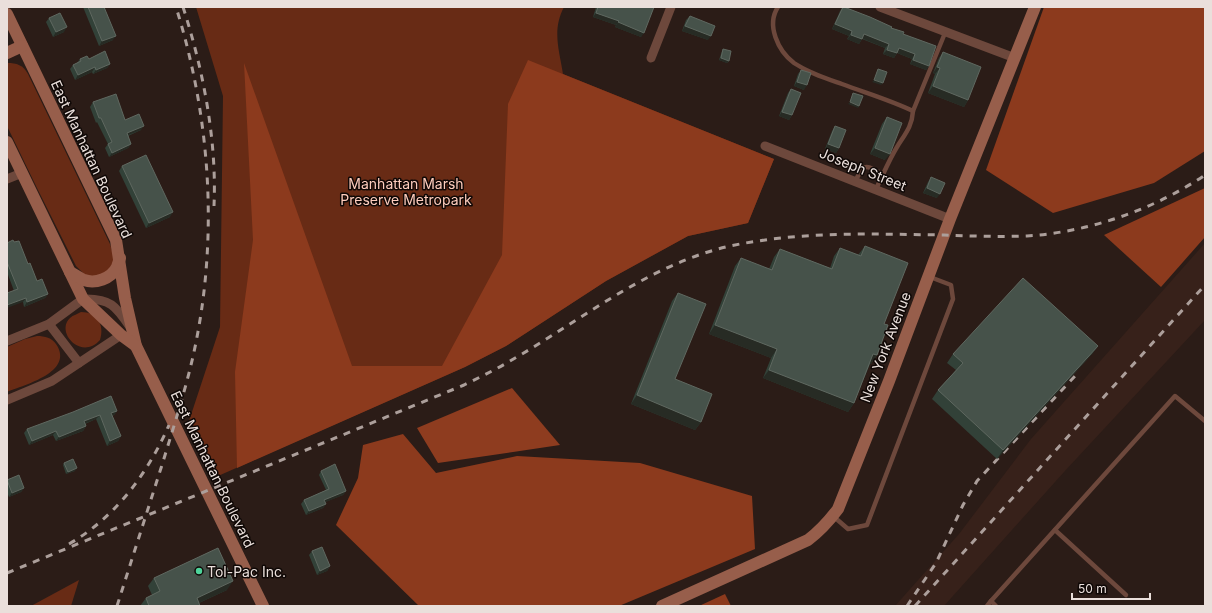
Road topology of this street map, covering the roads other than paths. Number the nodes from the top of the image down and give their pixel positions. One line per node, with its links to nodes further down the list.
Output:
1 (671, 7): 9 (street)
2 (778, 7): 11 (lane)
3 (880, 7): 6 (street)
4 (1034, 7): 10 (street, New York Avenue)
5 (7, 14): 7 (street, East Manhattan Boulevard)
6 (945, 33): 10 (street); 11 (lane)
7 (22, 46): 8 (street); 20 (street, East Manhattan Boulevard)
8 (7, 53)
9 (651, 58)
10 (1015, 58): 19 (street, New York Avenue)
11 (913, 111): 15 (lane)
12 (7, 142): 14 (street, East Manhattan Boulevard)
13 (766, 146): 17 (street, Joseph Street)
14 (22, 173): 16 (street); 21 (street, East Manhattan Boulevard)
15 (883, 174): 17 (lane); 18 (lane)
16 (7, 179)
17 (855, 181): 18 (street, Joseph Street)
18 (876, 189): 19 (street, Joseph Street)
19 (950, 219): 22 (street, New York Avenue)
20 (120, 258): 21 (street); 25 (street, East Manhattan Boulevard)
21 (70, 272): 23 (street, East Manhattan Boulevard)
22 (928, 277): 32 (street, New York Avenue); 32 (lane)
23 (83, 299): 24 (street); 25 (street); 26 (street, East Manhattan Boulevard)
24 (49, 324): 27 (street); 29 (street)
25 (134, 332): 28 (street, East Manhattan Boulevard)
26 (121, 335): 28 (street, East Manhattan Boulevard); 29 (street)
27 (7, 341)
28 (136, 346): 36 (street, East Manhattan Boulevard)
29 (79, 363): 30 (street)
30 (7, 400)
31 (1205, 421): 33 (lane)
32 (833, 516): 37 (street, New York Avenue)
33 (1055, 530): 34 (lane); 35 (lane)
34 (1126, 595)
35 (991, 601): 38 (lane); 39 (lane)
36 (263, 606)
37 (662, 606)
38 (987, 606)
39 (996, 606)

